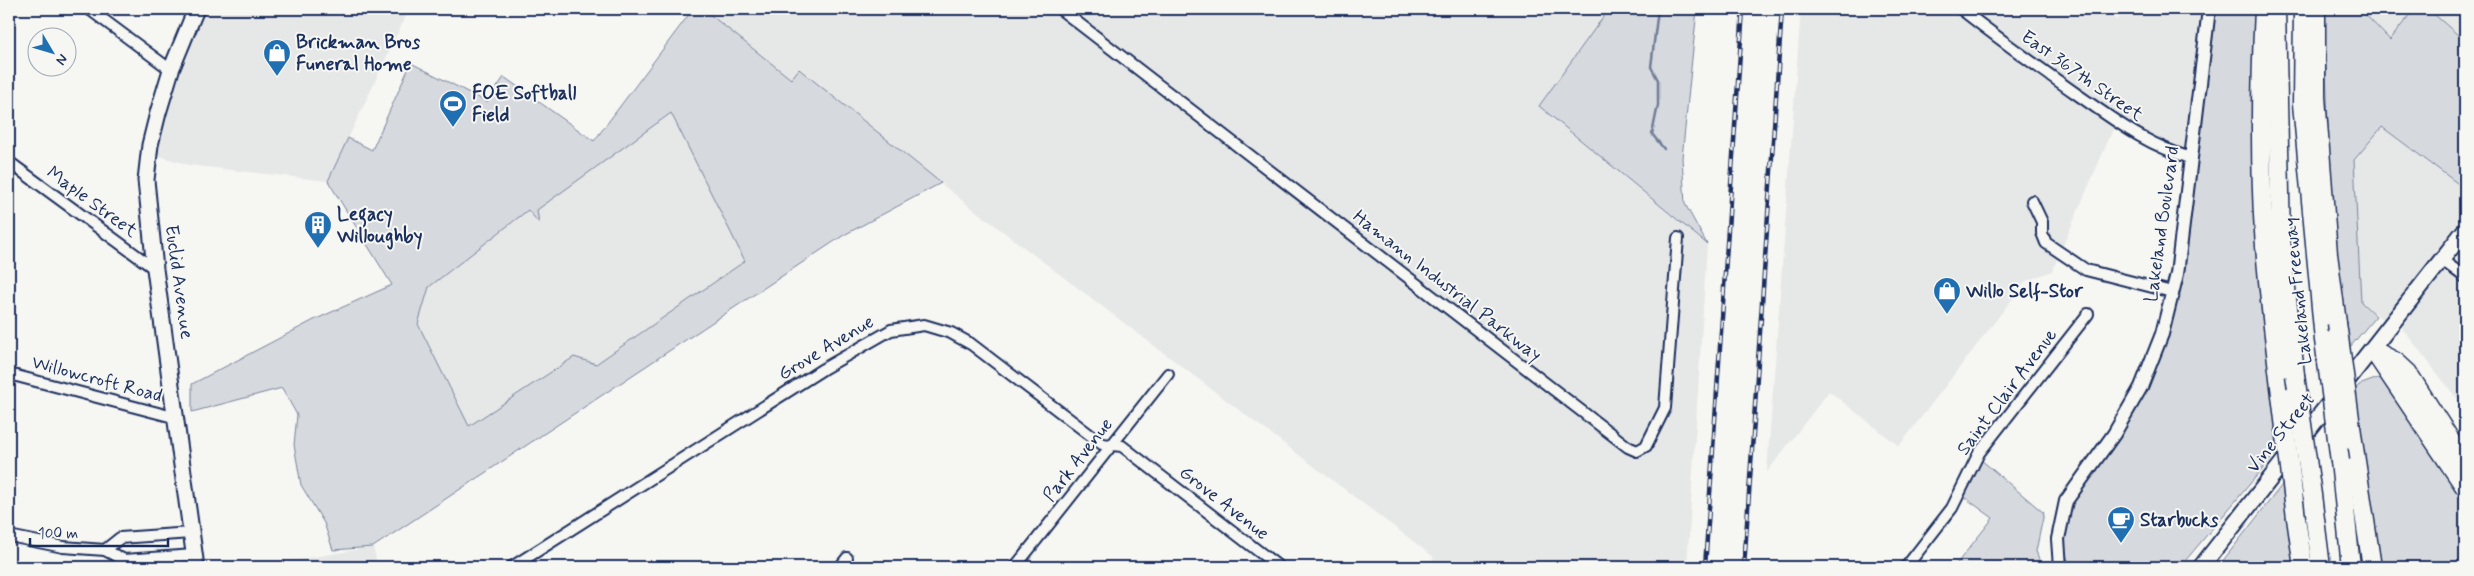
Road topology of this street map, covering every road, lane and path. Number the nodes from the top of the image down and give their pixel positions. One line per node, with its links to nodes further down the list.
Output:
1 (89, 9): 10 (street)
2 (196, 9): 10 (main road, Euclid Avenue)
3 (1060, 9): 15 (street, Hamann Industrial Parkway)
4 (1961, 9): 11 (street, East 367th Street)
5 (2209, 9): 11 (street, Lakeland Boulevard)
6 (2264, 9): 40 (highway, bridge)
7 (2276, 9): 41 (highway, Lakeland Freeway, bridge)
8 (2303, 9): 42 (highway, Lakeland Freeway, bridge)
9 (2316, 9): 43 (highway, bridge)
10 (171, 70): 17 (main road, Euclid Avenue)
11 (2191, 158): 19 (street, Lakeland Boulevard)
12 (9, 162): 17 (street, Maple Street)
13 (2032, 201): 19 (street)
14 (2465, 230): 16 (main road, Vine Street)
15 (1678, 238)
16 (2442, 260): 18 (street); 21 (main road, Vine Street)
17 (155, 270): 24 (main road, Euclid Avenue)
18 (2465, 277)
19 (2172, 292): 38 (street, Lakeland Boulevard)
20 (2088, 314): 37 (street, Saint Clair Avenue)
21 (2373, 350): 26 (highway); 27 (highway); 39 (main road, Vine Street)
22 (9, 374): 24 (street, Willowcroft Road)
23 (1168, 374): 25 (street, Park Avenue)
24 (177, 418): 28 (main road, Euclid Avenue)
25 (1112, 445): 33 (street, Grove Avenue); 35 (street, Park Avenue); 36 (street, Grove Avenue)
26 (2465, 463)
27 (2465, 487)
28 (191, 533): 30 (street); 32 (main road, Euclid Avenue)
29 (9, 536): 30 (street)
30 (105, 550): 32 (street)
31 (847, 558): 34 (street)
32 (195, 561)
33 (512, 567)
34 (840, 567)
35 (1015, 567)
36 (1279, 567)
37 (1906, 567)
38 (2060, 567)
39 (2201, 567)
40 (2303, 567)
41 (2321, 567)
42 (2351, 567)
43 (2372, 567)

